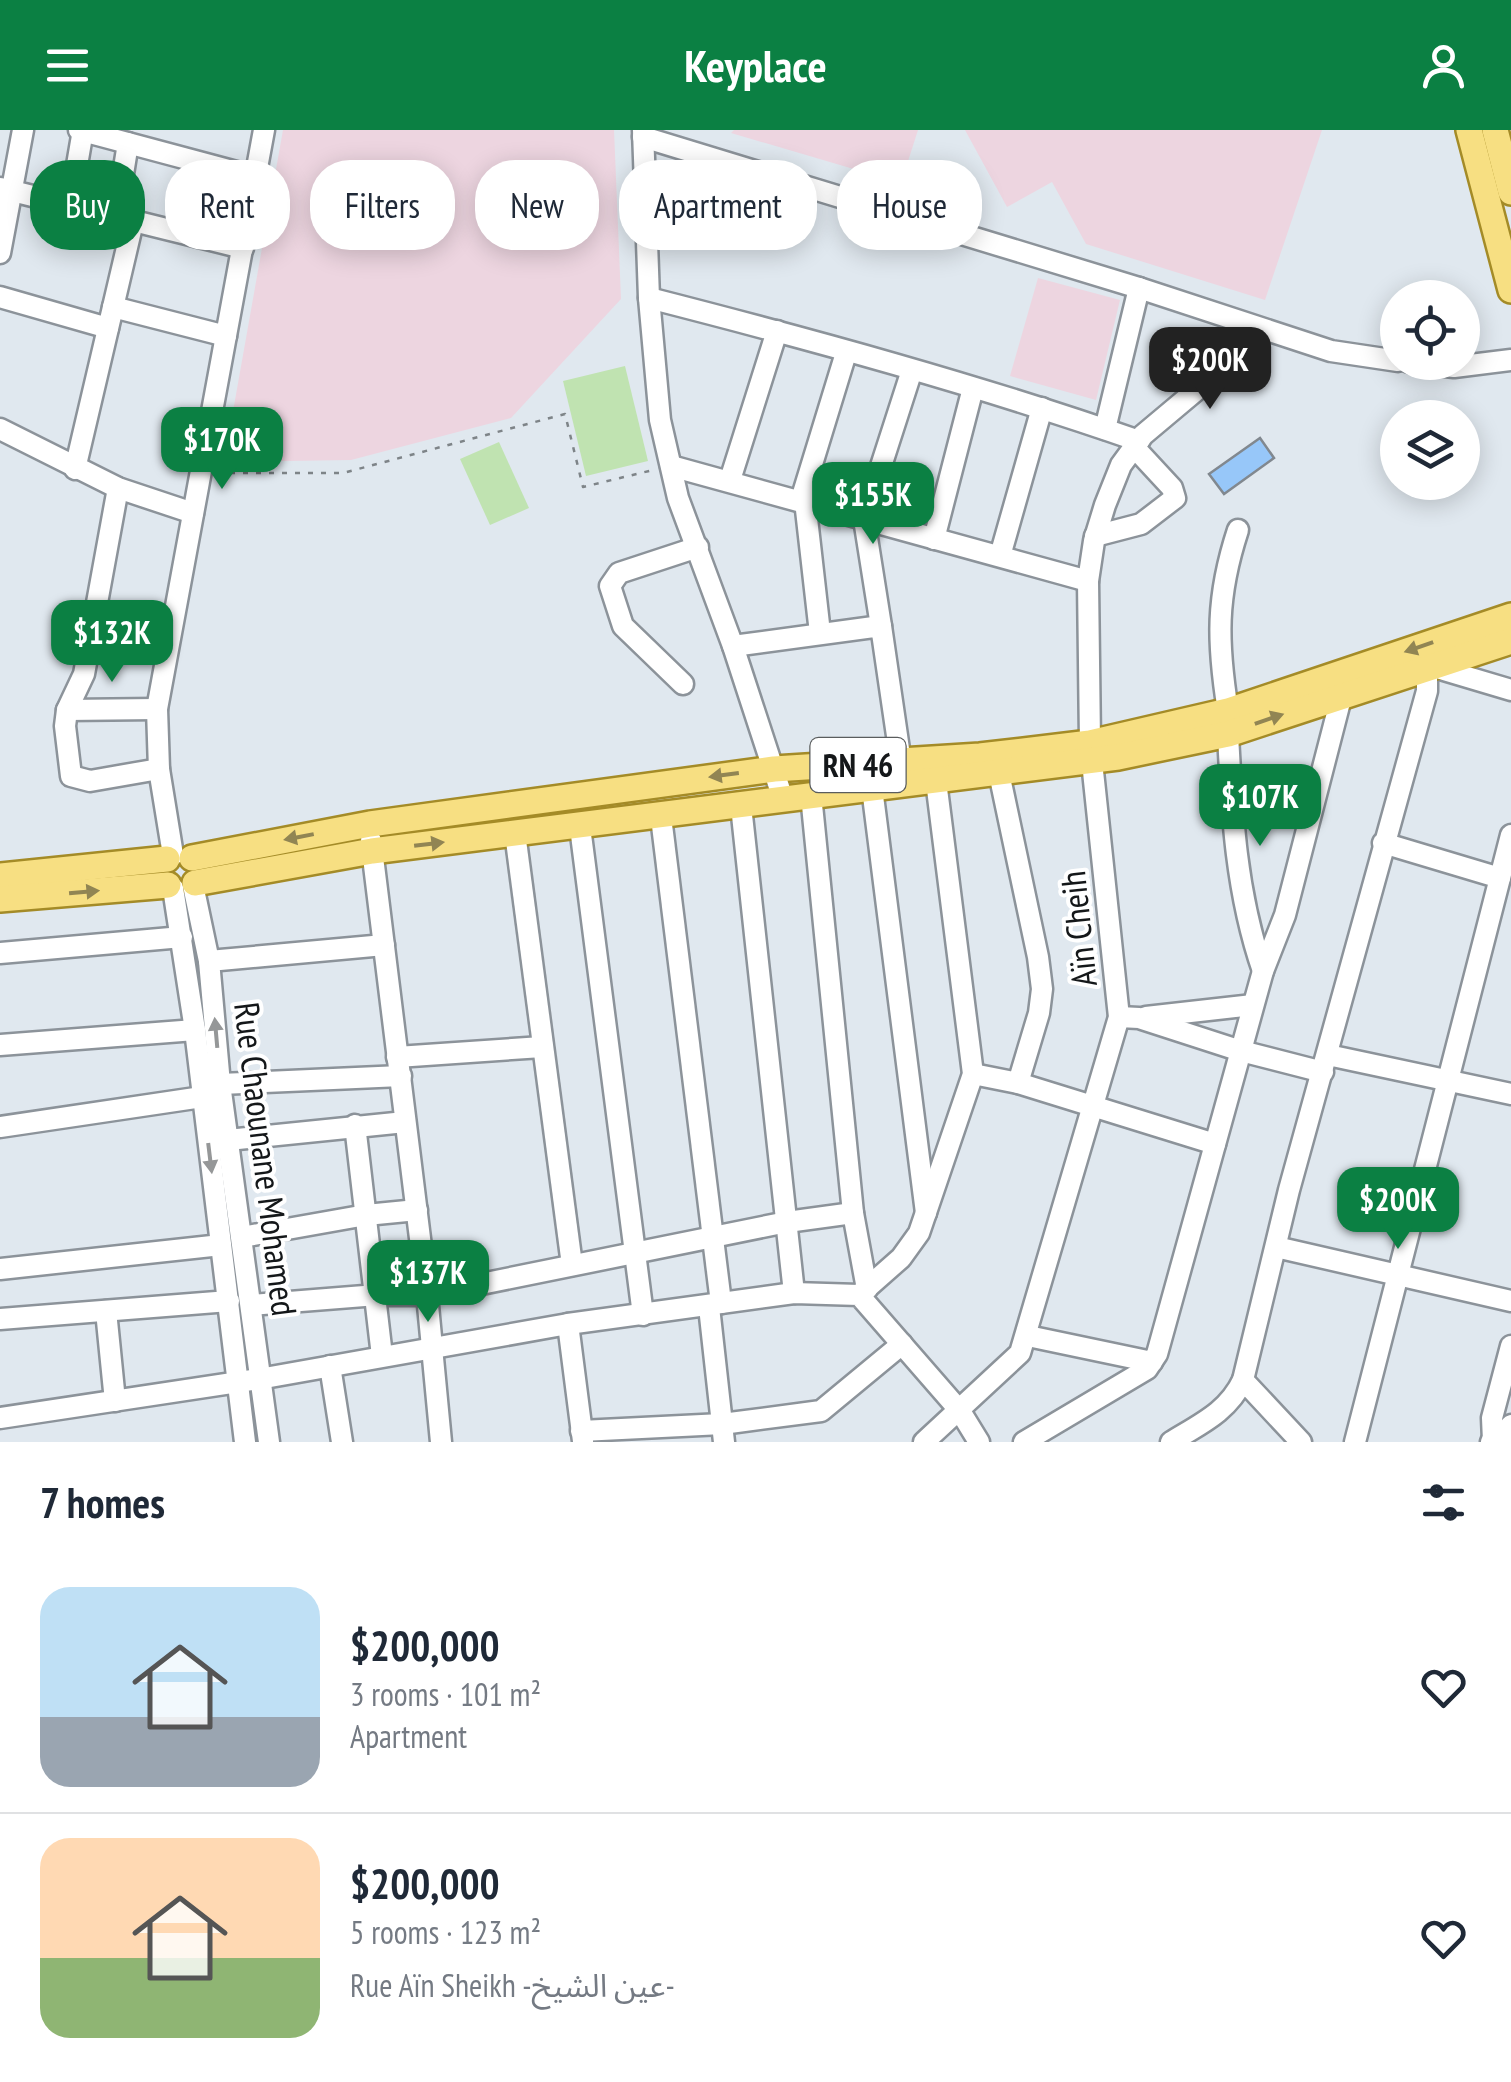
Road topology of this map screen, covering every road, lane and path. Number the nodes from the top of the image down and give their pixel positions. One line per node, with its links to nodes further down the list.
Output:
1 (23, 130): 12 (street)
2 (82, 130): 7 (street); 8 (street)
3 (264, 130): 11 (street)
4 (1470, 130): 18 (main road)
5 (1495, 130): 13 (main road)
6 (643, 134): 17 (street); 20 (street)
7 (128, 143): 9 (street); 10 (street)
8 (77, 160)
9 (127, 160)
10 (192, 160)
11 (259, 160)
12 (6, 190): 16 (street)
13 (1511, 192)
14 (120, 250): 21 (street)
15 (243, 250): 25 (street)
16 (0, 253)
17 (1139, 288): 24 (street); 34 (street)
18 (1511, 290)
19 (0, 297): 22 (street)
20 (649, 298): 23 (street); 36 (street)
21 (113, 307): 22 (street); 25 (street)
22 (108, 328): 37 (street)
23 (777, 331): 26 (street); 39 (street)
24 (1267, 331): 27 (street); 35 (street)
25 (226, 336): 38 (street)
26 (846, 353): 30 (street); 41 (street)
27 (1380, 359)
28 (1511, 360): 29 (street)
29 (1480, 364)
30 (912, 370): 31 (street); 43 (street)
31 (973, 388): 32 (street); 46 (street)
32 (1042, 408): 34 (street); 48 (street)
33 (0, 429): 37 (street)
34 (1105, 429): 35 (street)
35 (1136, 444): 45 (street, Aïn Cheih); 45 (street)
36 (671, 466): 38 (path); 39 (street); 47 (street)
37 (75, 469): 40 (street)
38 (201, 473): 42 (street)
39 (730, 480): 41 (street)
40 (118, 488): 42 (street); 59 (street)
41 (803, 500): 43 (street); 52 (street)
42 (193, 512): 60 (street)
43 (864, 518): 46 (street); 51 (street)
44 (1238, 530): 61 (street)
45 (1095, 536): 49 (street, Aïn Cheih)
46 (934, 539): 48 (street)
47 (698, 546): 54 (street); 56 (street)
48 (1000, 556): 49 (street)
49 (1088, 581): 63 (street, Aïn Cheih)
50 (1511, 616): 61 (main road, RN 46, one-way to 61)
51 (881, 626): 52 (street); 64 (street)
52 (820, 633): 54 (street)
53 (1511, 641): 55 (main road, RN 46)
54 (733, 646): 66 (street)
55 (1432, 669): 57 (street); 58 (main road, RN 46); 78 (street)
56 (683, 684)
57 (1511, 690)
58 (1341, 698): 61 (main road, RN 46, one-way to 58); 88 (street)
59 (67, 710): 60 (street); 65 (street)
60 (156, 710): 65 (street)
61 (1228, 722): 63 (main road, RN 46); 88 (street)
62 (908, 730): 64 (street)
63 (1091, 752): 64 (main road, RN 46); 67 (main road, RN 46); 90 (street, Aïn Cheih)
64 (909, 762): 66 (main road, RN 46)
65 (159, 769): 80 (street)
66 (774, 769): 71 (street); 74 (main road, RN 46, one-way to 74)
67 (999, 773): 68 (main road, RN 46); 99 (street)
68 (936, 781): 69 (main road, RN 46); 97 (street)
69 (872, 788): 70 (main road, RN 46); 111 (street)
70 (811, 795): 71 (main road, RN 46); 109 (street)
71 (782, 799): 72 (main road, RN 46)
72 (740, 806): 73 (main road, RN 46); 112 (street)
73 (660, 817): 75 (main road, RN 46); 113 (street)
74 (370, 824): 79 (street); 80 (main road, RN 46, one-way to 80)
75 (580, 826): 76 (main road, RN 46); 116 (street)
76 (515, 833): 79 (main road, RN 46, one-way to 76); 93 (street)
77 (1511, 835): 82 (street)
78 (1384, 843): 82 (street); 95 (street)
79 (372, 851): 80 (main road, RN 46); 85 (street)
80 (180, 873): 81 (main road, RN 46); 83 (main road, RN 46, one-way to 80); 84 (street, Rue Chaounane Mohamed); 87 (street, Rue Chaounane Mohamed)
81 (0, 876)
82 (1500, 878): 98 (street)
83 (0, 899)
84 (182, 938): 86 (street); 91 (street, Rue Chaounane Mohamed)
85 (384, 945): 87 (street); 96 (street)
86 (0, 953)
87 (210, 961): 100 (street, Rue Chaounane Mohamed, one-way to 87)
88 (1263, 971): 89 (street)
89 (1253, 1006): 90 (street); 94 (street)
90 (1129, 1018): 94 (street, Aïn Cheih); 102 (street)
91 (195, 1030): 92 (street); 100 (street, Rue Chaounane Mohamed)
92 (0, 1045)
93 (542, 1047): 96 (street); 117 (street)
94 (1241, 1051): 95 (street, Aïn Cheih); 107 (street)
95 (1326, 1064): 98 (street, Aïn Cheih); 115 (street)
96 (399, 1066): 100 (street); 103 (street)
97 (973, 1074): 99 (street); 111 (street)
98 (1448, 1078): 101 (street, Aïn Cheih); 119 (street)
99 (1018, 1083): 102 (street)
100 (211, 1091): 105 (street); 106 (street, Rue Chaounane Mohamed); 114 (street, Rue Chaounane Mohamed, one-way to 114)
101 (1511, 1094)
102 (1091, 1107): 107 (street); 132 (street)
103 (405, 1122): 104 (street); 108 (street)
104 (355, 1124): 106 (street); 110 (street)
105 (0, 1127)
106 (228, 1140): 114 (street, Rue Chaounane Mohamed)
107 (1215, 1144): 137 (street)
108 (417, 1210): 110 (street); 123 (street)
109 (854, 1213): 112 (street); 120 (street)
110 (366, 1215): 114 (street); 122 (street)
111 (926, 1218): 120 (street)
112 (787, 1222): 113 (street); 121 (street)
113 (714, 1236): 116 (street); 127 (street)
114 (232, 1241): 118 (street); 124 (street, Rue Chaounane Mohamed); 126 (street, Rue Chaounane Mohamed)
115 (1276, 1247): 119 (street); 140 (street)
116 (636, 1252): 117 (street); 129 (street)
117 (572, 1265): 123 (street)
118 (0, 1270)
119 (1397, 1277): 125 (street); 157 (street)
120 (863, 1292): 121 (street); 133 (street)
121 (794, 1293): 127 (street)
122 (376, 1295): 123 (street); 126 (street); 136 (street)
123 (428, 1295): 135 (street)
124 (229, 1301): 128 (street); 139 (street, Rue Chaounane Mohamed)
125 (1511, 1301)
126 (251, 1305): 139 (street, Rue Chaounane Mohamed)
127 (715, 1305): 129 (street); 145 (street)
128 (106, 1310): 130 (street); 141 (street)
129 (642, 1315): 131 (street)
130 (0, 1319)
131 (568, 1324): 135 (street); 146 (street)
132 (1028, 1336): 137 (street); 142 (street)
133 (902, 1344): 142 (street); 145 (street)
134 (1511, 1346): 147 (street)
135 (432, 1350): 136 (street); 151 (street)
136 (382, 1356): 138 (street)
137 (1152, 1362): 154 (street)
138 (330, 1366): 139 (street); 150 (street)
139 (249, 1380): 141 (street); 148 (street, Rue Chaounane Mohamed); 149 (street, Rue Chaounane Mohamed)
140 (1243, 1380): 155 (street); 156 (street)
141 (115, 1401): 143 (street)
142 (960, 1411): 152 (street); 153 (street)
143 (0, 1418)
144 (1511, 1425): 147 (street)
145 (723, 1433): 146 (street)
146 (582, 1437)
147 (1492, 1441)
148 (245, 1442)
149 (268, 1442)
150 (342, 1442)
151 (441, 1442)
152 (924, 1442)
153 (979, 1442)
154 (1024, 1442)
155 (1171, 1442)
156 (1300, 1442)
157 (1355, 1442)

